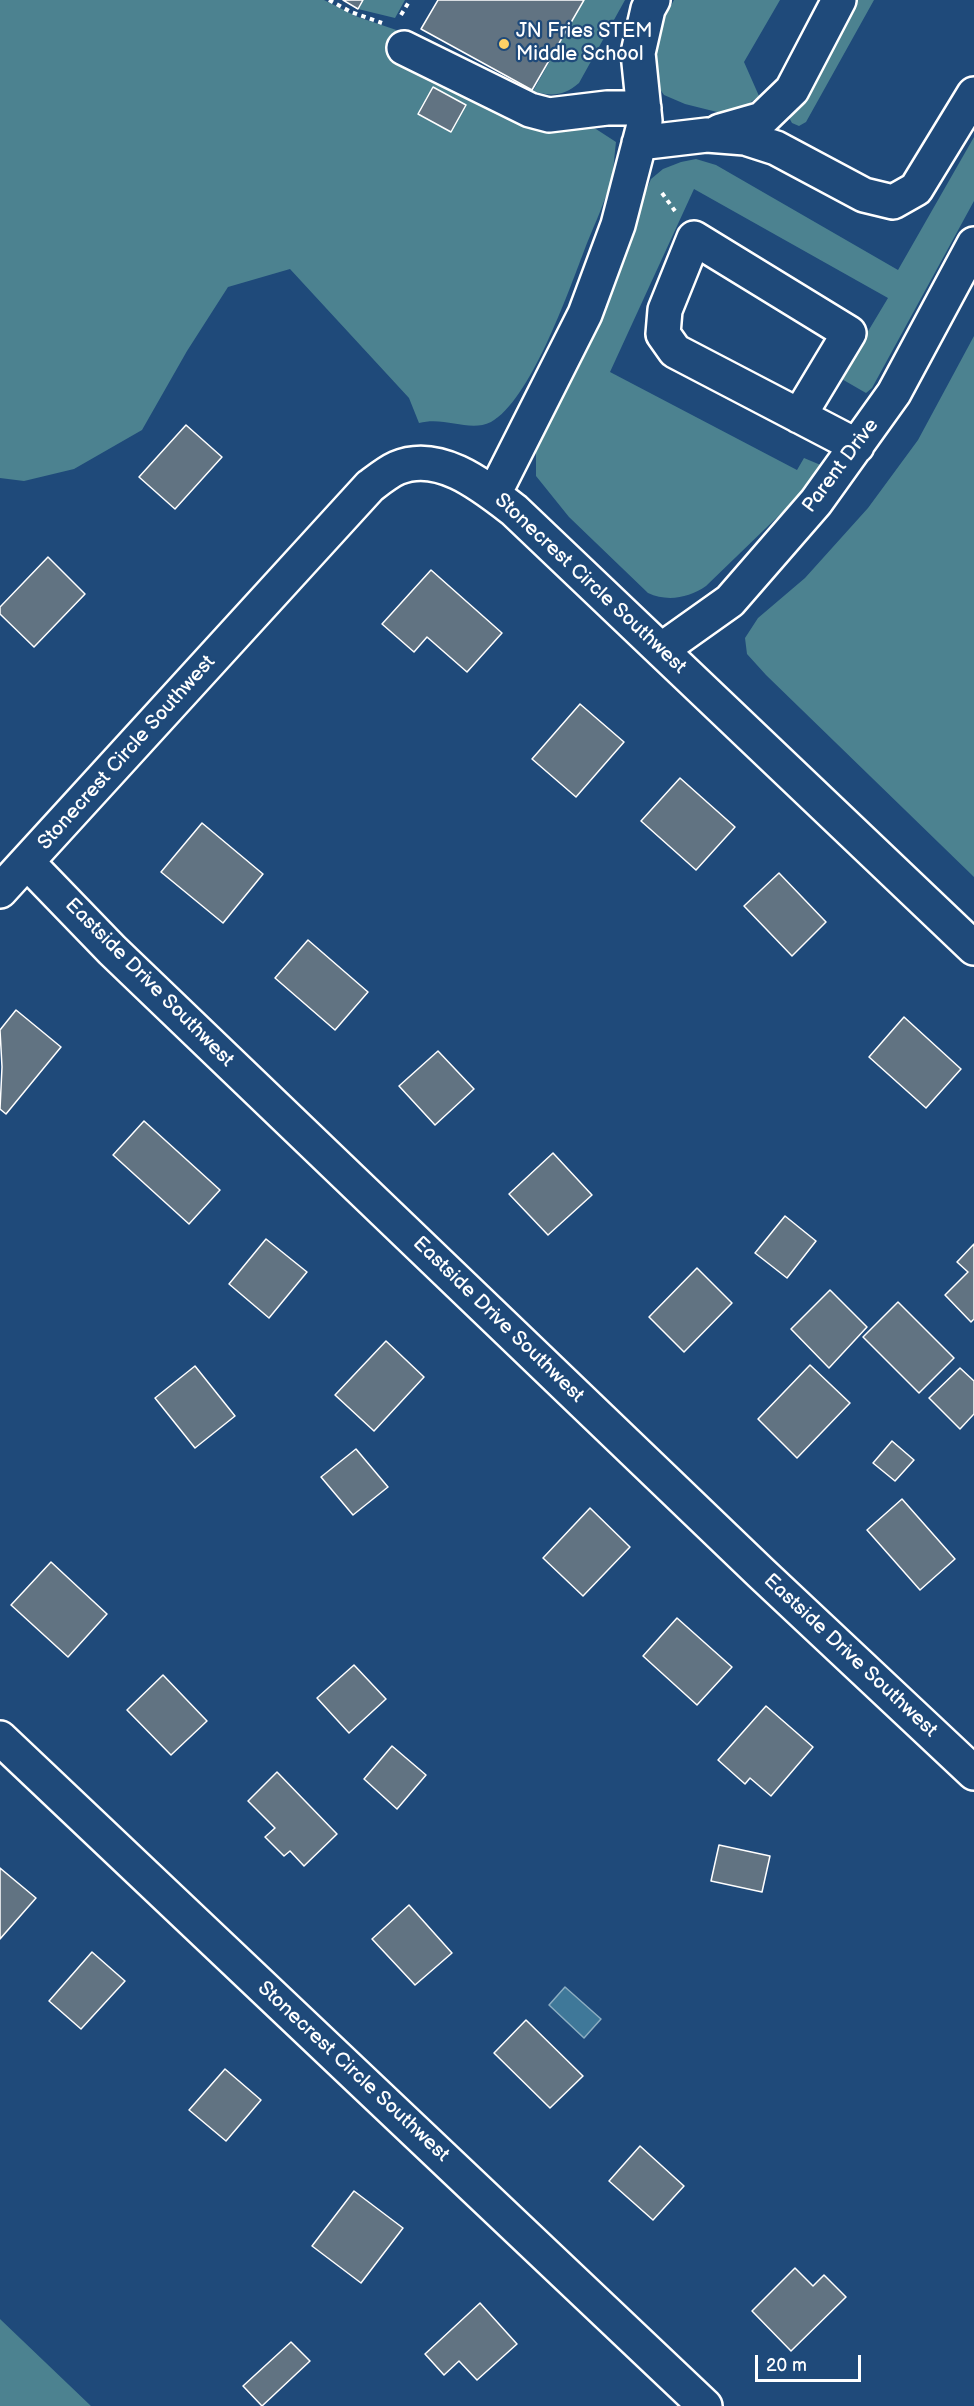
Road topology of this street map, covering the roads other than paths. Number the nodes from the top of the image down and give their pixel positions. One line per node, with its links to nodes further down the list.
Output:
1 (653, 0): 5 (street)
2 (839, 0): 6 (street)
3 (405, 48): 5 (street)
4 (974, 94): 6 (street)
5 (644, 108): 7 (street)
6 (707, 135): 7 (street)
7 (639, 143): 11 (street)
8 (974, 244): 10 (street, Parent Drive)
9 (799, 416): 9 (street); 10 (street)
10 (857, 446): 12 (street, Parent Drive)
11 (494, 494): 12 (street, Stonecrest Circle Southwest); 13 (street, Stonecrest Circle Southwest)
12 (661, 650): 15 (street, Stonecrest Circle Southwest)
13 (27, 862): 14 (street, Stonecrest Circle Southwest); 17 (street, Eastside Drive Southwest)
14 (0, 891)
15 (974, 948)
16 (0, 1738): 18 (street, Stonecrest Circle Southwest)
17 (974, 1773)
18 (705, 2406)

